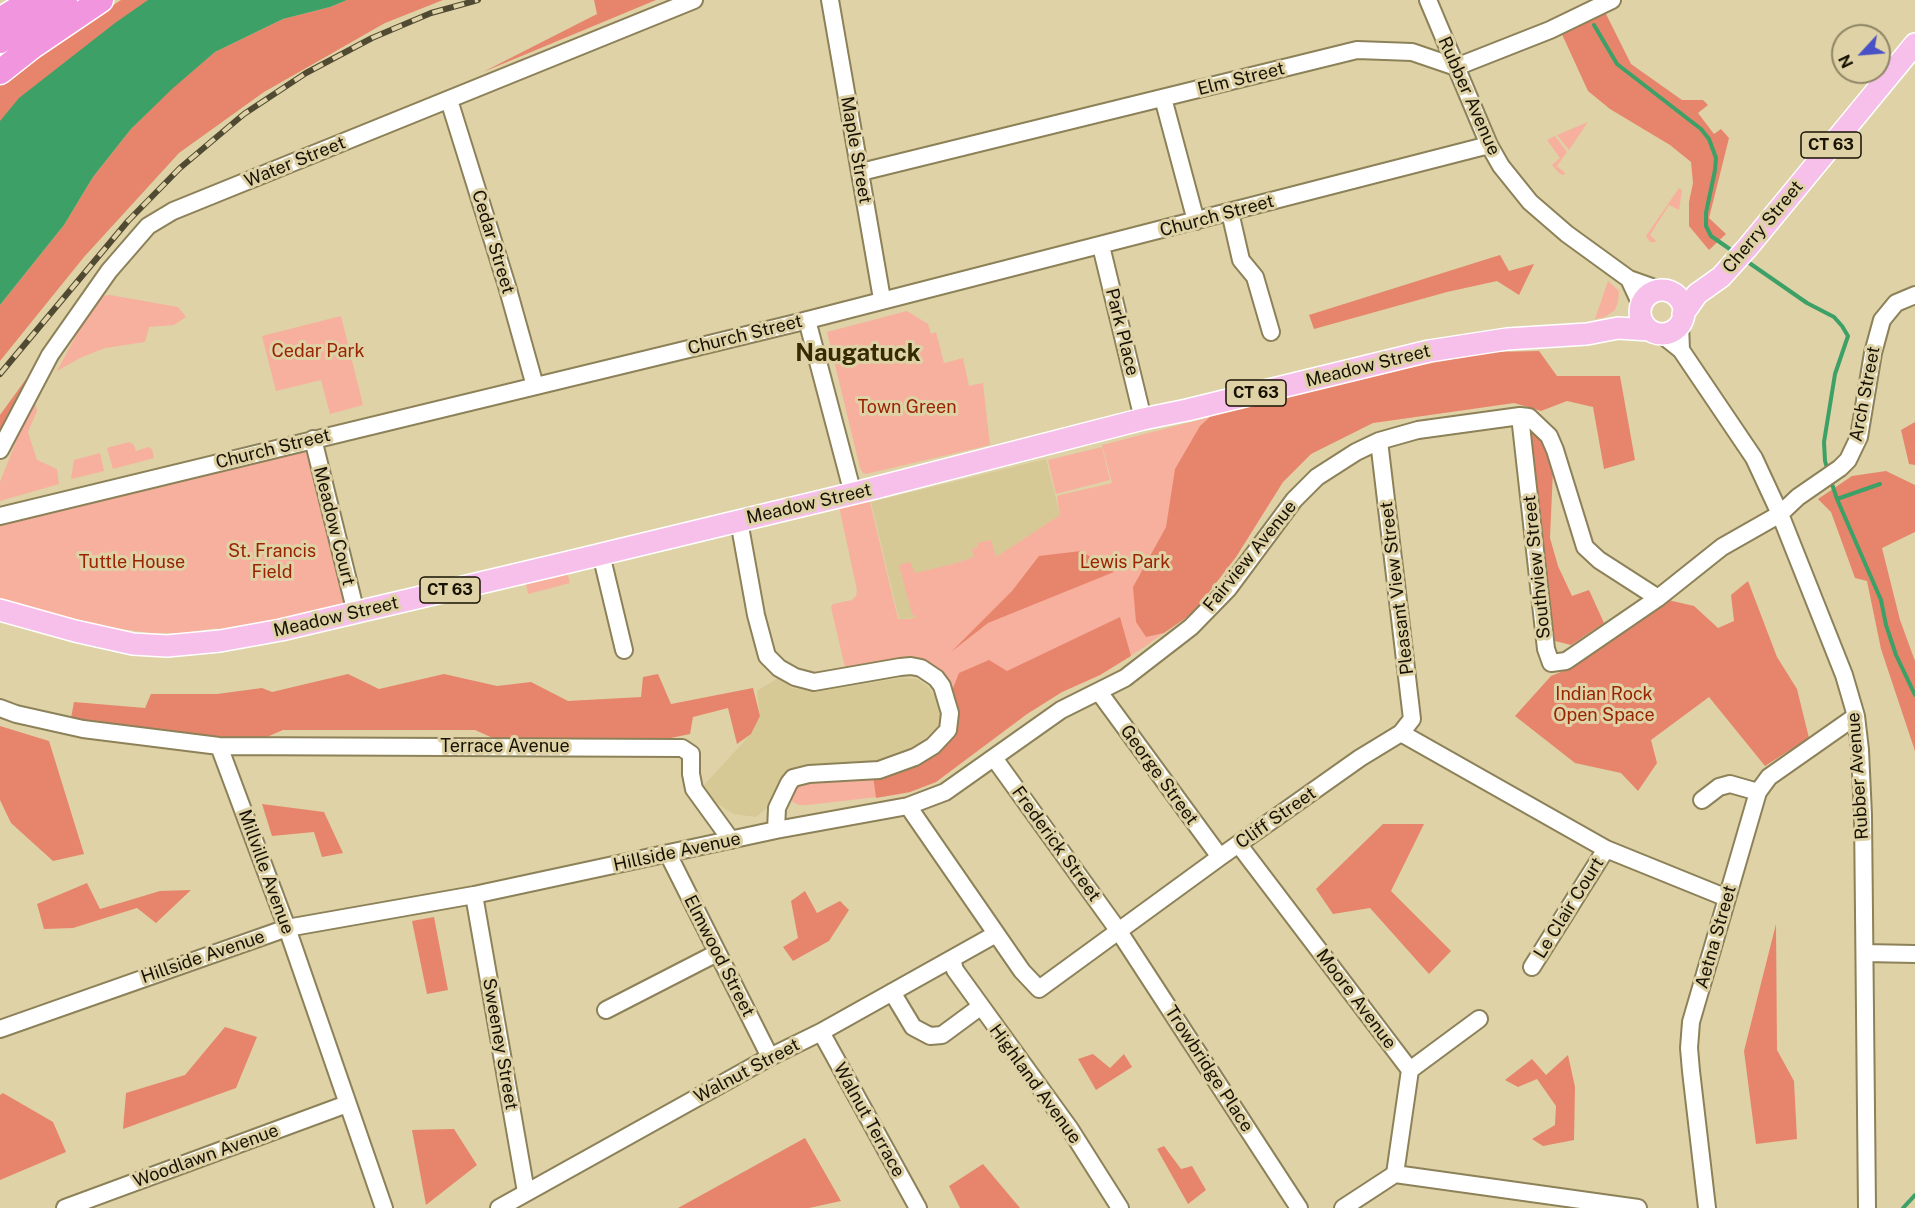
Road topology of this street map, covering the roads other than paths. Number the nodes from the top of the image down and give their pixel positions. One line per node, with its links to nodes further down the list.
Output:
1 (32, 0): 8 (highway)
2 (65, 0): 9 (highway)
3 (101, 0): 12 (highway)
4 (694, 0): 14 (street, Water Street)
5 (830, 0): 16 (street, Maple Street)
6 (1428, 0): 11 (street, Rubber Avenue)
7 (1612, 0): 11 (street)
8 (0, 21)
9 (0, 41)
10 (1915, 44): 22 (main road, Cherry Street / CT 63)
11 (1456, 67): 13 (street, Elm Street); 15 (street, Rubber Avenue)
12 (0, 72)
13 (1163, 98): 16 (street, Elm Street); 18 (street)
14 (449, 100): 30 (street, Cedar Street); 35 (street, Water Street)
15 (1489, 145): 17 (street, Church Street); 20 (street, Rubber Avenue)
16 (861, 172): 24 (street, Maple Street)
17 (1230, 212): 18 (street, Church Street); 28 (street)
18 (1196, 221): 19 (street, Church Street)
19 (1101, 246): 24 (street, Church Street); 32 (street, Park Place)
20 (1629, 279): 21 (street, Rubber Avenue); 27 (street, Rubber Avenue)
21 (1667, 292): 22 (main road); 25 (main road); 27 (main road)
22 (1697, 294): 25 (main road, Cherry Street / CT 63)
23 (1915, 295): 37 (street, Arch Street)
24 (882, 299): 26 (street, Church Street)
25 (1682, 319): 27 (main road, CT 63); 29 (street)
26 (807, 320): 30 (street, Church Street); 36 (street)
27 (1647, 320): 29 (street, Rubber Avenue); 32 (main road, Meadow Street / CT 63)
28 (1271, 332)
29 (1681, 350): 37 (street, Rubber Avenue)
30 (535, 386): 33 (street, Church Street)
31 (1520, 416): 34 (street, Fairview Avenue); 41 (street); 41 (street, Southview Street)
32 (1143, 419): 36 (main road, Meadow Street / CT 63)
33 (313, 440): 38 (street, Church Street); 43 (street, Meadow Court)
34 (1379, 441): 45 (street, Fairview Avenue); 48 (street, Pleasant View Street)
35 (0, 450)
36 (853, 494): 39 (main road, Meadow Street / CT 63)
37 (1780, 514): 41 (street, Arch Street); 47 (street, Rubber Avenue)
38 (0, 516)
39 (739, 520): 40 (main road, Meadow Street / CT 63); 54 (street)
40 (601, 554): 43 (main road, Meadow Street / CT 63); 44 (street)
41 (1658, 598)
42 (0, 610): 43 (main road, Meadow Street / CT 63)
43 (356, 613)
44 (624, 650)
45 (1099, 692): 50 (street, Fairview Avenue); 59 (street, George Street)
46 (0, 708): 49 (street)
47 (1856, 716): 51 (street, Aetna Street); 66 (street, Rubber Avenue)
48 (1401, 733): 56 (street, Cliff Street); 57 (street)
49 (219, 746): 55 (street, Terrace Avenue); 62 (street, Millville Avenue)
50 (994, 758): 53 (street, Fairview Avenue); 63 (street, Frederick Street)
51 (1758, 792): 52 (street); 61 (street, Aetna Street)
52 (1702, 801)
53 (908, 806): 54 (street, Fairview Avenue); 64 (street, Cliff Street)
54 (776, 830): 55 (street, Hillside Avenue)
55 (731, 840): 58 (street, Hillside Avenue)
56 (1239, 845): 59 (street, Cliff Street); 77 (street, Moore Avenue)
57 (1606, 849): 61 (street); 69 (street, Le Clair Court)
58 (668, 854): 60 (street, Hillside Avenue); 65 (street, Elmwood Street)
59 (1220, 857): 63 (street, Cliff Street)
60 (474, 895): 62 (street, Hillside Avenue); 80 (street, Sweeney Street)
61 (1727, 898): 90 (street, Aetna Street)
62 (287, 928): 74 (street, Hillside Avenue); 78 (street, Millville Avenue)
63 (1118, 930): 64 (street, Cliff Street); 87 (street, Trowbridge Place)
64 (996, 934): 68 (street, Walnut Street)
65 (717, 953): 72 (street); 76 (street, Elmwood Street)
66 (1865, 954): 67 (street); 81 (street, Rubber Avenue)
67 (1915, 954)
68 (952, 959): 70 (street, Walnut Street); 71 (street, Highland Avenue)
69 (1532, 967)
70 (892, 992): 71 (street); 75 (street, Walnut Street)
71 (980, 1007): 86 (street, Highland Avenue)
72 (606, 1010)
73 (1479, 1019): 77 (street)
74 (0, 1027)
75 (821, 1032): 76 (street, Walnut Street); 85 (street, Walnut Terrace)
76 (770, 1057): 80 (street, Walnut Street)
77 (1410, 1070): 79 (street)
78 (347, 1104): 82 (street, Woodlawn Avenue); 83 (street, Millville Avenue)
79 (1395, 1174): 88 (street); 89 (street)
80 (526, 1192): 84 (street, Walnut Street)
81 (1864, 1207)
82 (65, 1208)
83 (384, 1208)
84 (499, 1208)
85 (918, 1208)
86 (1120, 1208)
87 (1299, 1208)
88 (1343, 1208)
89 (1638, 1208)
90 (1707, 1208)

